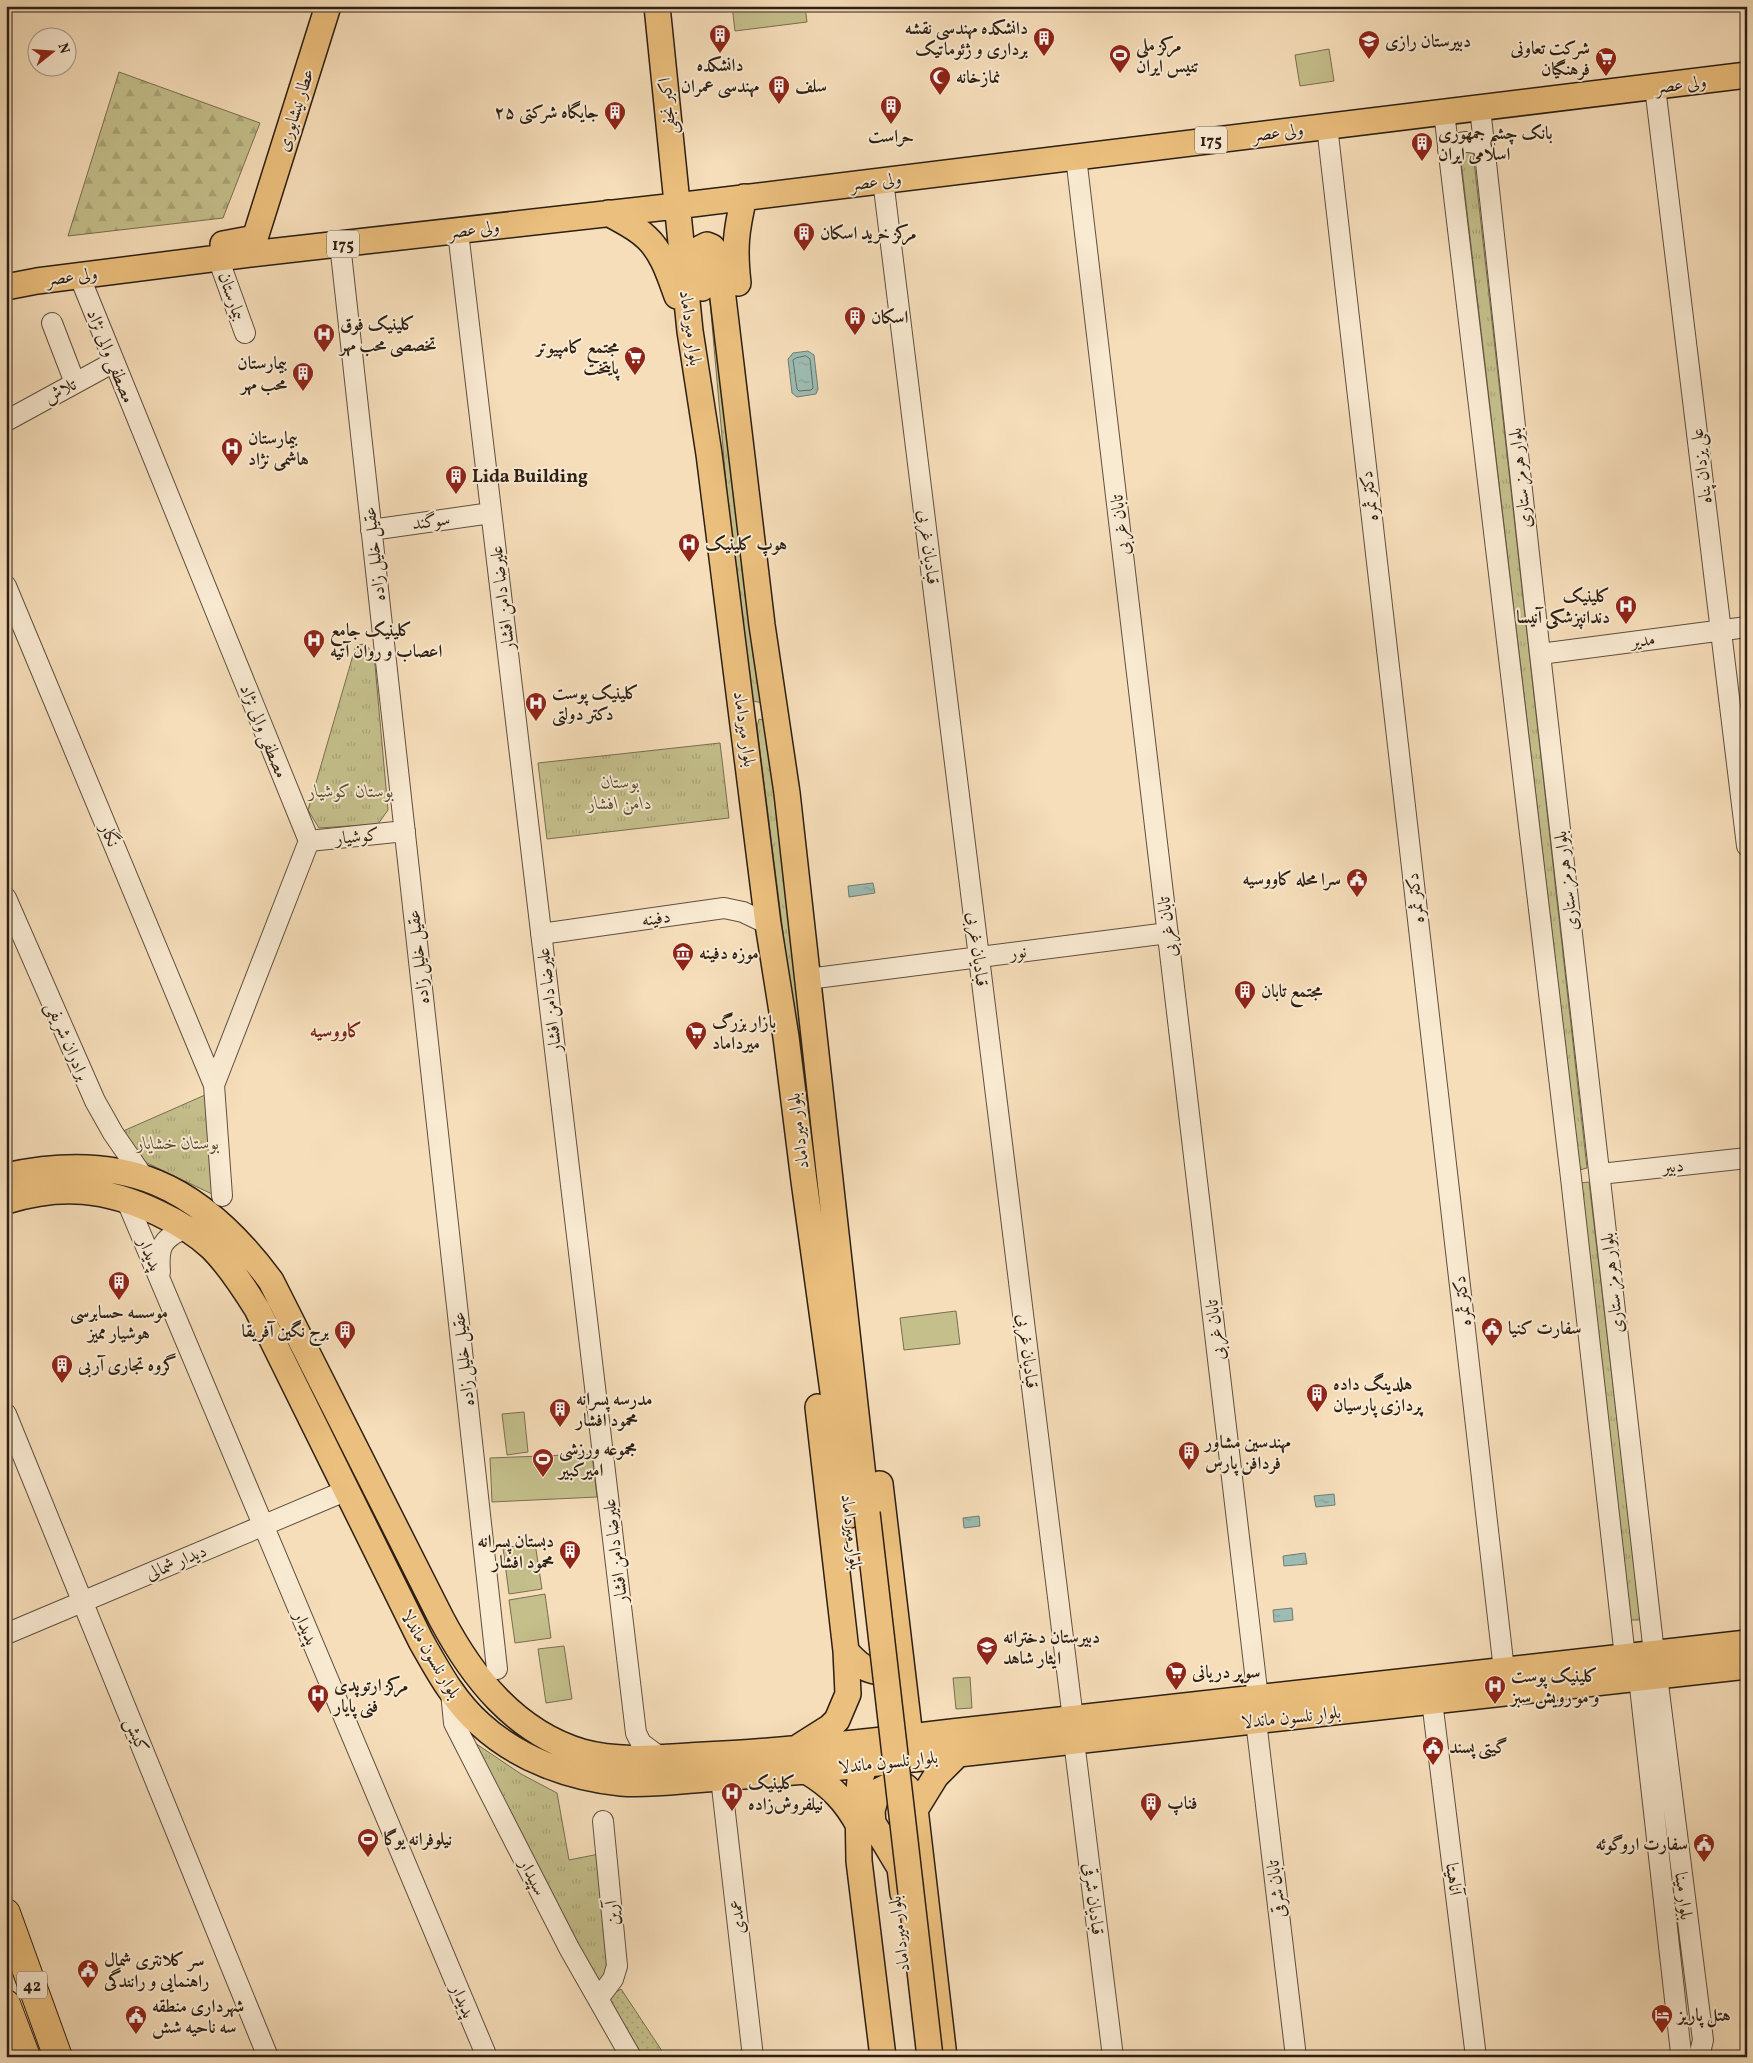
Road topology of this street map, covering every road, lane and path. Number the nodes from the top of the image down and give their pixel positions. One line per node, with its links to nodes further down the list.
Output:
1 (328, 6): 17 (main road, عطار نیشابوری)
2 (657, 6): 13 (main road, اکبر نجفی)
3 (1747, 75): 4 (main road, ولی عصر / 175)
4 (1656, 87): 5 (main road, ولی عصر / 175); 32 (street, علی یزدان پناه)
5 (1480, 108): 6 (main road, ولی عصر / 175); 8 (street, بلوار هرمز ستاری)
6 (1444, 112): 7 (main road, ولی عصر / 175); 9 (street, بلوار هرمز ستاری)
7 (1327, 126): 10 (main road, ولی عصر / 175); 71 (street, دکتر ثمره)
8 (1484, 146): 9 (street); 33 (street, بلوار هرمز ستاری)
9 (1448, 150): 63 (street, بلوار هرمز ستاری)
10 (1076, 157): 11 (main road, ولی عصر / 175); 41 (street, تابان غربی)
11 (883, 180): 12 (main road, ولی عصر / 175); 43 (street, قبادیان غربی)
12 (744, 197): 13 (main road, ولی عصر / 175); 27 (main road)
13 (672, 206): 14 (main road, ولی عصر / 175); 21 (main road, بلوار میرداماد)
14 (608, 213): 15 (main road, ولی عصر / 175); 21 (main road)
15 (458, 232): 16 (main road, ولی عصر / 175); 28 (street, علیرضا دامن افشار)
16 (340, 244): 17 (main road, ولی عصر / 175); 29 (street, عقیل خلیل زاده)
17 (212, 259): 18 (main road, ولی عصر / 175); 22 (street, بیمارستان)
18 (79, 275): 19 (main road, ولی عصر / 175); 23 (street, مصطفی والی نژاد)
19 (6, 287)
20 (52, 323): 24 (street)
21 (690, 331): 26 (main road, بلوار میرداماد)
22 (245, 333)
23 (114, 362): 24 (street, تلاش); 37 (street, مصطفی والی نژاد)
24 (75, 383): 25 (street, تلاش)
25 (6, 421)
26 (709, 454): 27 (main road, بلوار میرداماد); 35 (main road, بلوار میرداماد)
27 (745, 481): 34 (main road, بلوار میرداماد)
28 (492, 513): 29 (street, سوگند); 42 (street, علیرضا دامن افشار)
29 (372, 530): 36 (street, عقیل خلیل زاده)
30 (6, 586): 45 (street, نگار)
31 (1747, 627): 32 (street, مدیر)
32 (1721, 630): 33 (street, مدیر); 38 (street, علی یزدان پناه)
33 (1540, 654): 48 (street, بلوار هرمز ستاری)
34 (779, 737): 35 (main road); 44 (main road, بلوار میرداماد)
35 (750, 767): 40 (main road, بلوار میرداماد)
36 (405, 831): 37 (street, کوشیار); 70 (street, عقیل خلیل زاده)
37 (308, 841): 45 (street)
38 (1747, 846)
39 (6, 898): 50 (street, برادران شریفی)
40 (768, 924): 42 (street, دفینه); 51 (main road, بلوار میرداماد)
41 (1168, 933): 43 (street, نور); 75 (street, تابان غربی)
42 (542, 934): 80 (street, علیرضا دامن افشار)
43 (979, 957): 44 (street, نور); 76 (street, قبادیان غربی)
44 (808, 979): 46 (main road, بلوار میرداماد)
45 (214, 1085): 52 (street)
46 (824, 1123): 59 (main road, بلوار میرداماد); 66 (main road)
47 (1747, 1158): 48 (street, دبیر)
48 (1600, 1174): 62 (street, بلوار هرمز ستاری)
49 (6, 1176): 50 (main road, بلوار نلسون ماندلا)
50 (144, 1178): 80 (main road, بلوار نلسون ماندلا)
51 (804, 1181): 59 (main road, بلوار میرداماد); 67 (main road)
52 (222, 1196)
53 (126, 1199): 54 (main road, بلوار نلسون ماندلا); 55 (main road, بلوار نلسون ماندلا); 56 (street, پدیدار)
54 (6, 1200)
55 (185, 1228): 56 (street); 58 (main road, بلوار نلسون ماندلا)
56 (160, 1279): 60 (street, پدیدار)
57 (6, 1414): 61 (street, کیش)
58 (345, 1491): 60 (street, دیدار شمالی); 73 (main road, بلوار نلسون ماندلا)
59 (858, 1514): 98 (main road, بلوار میرداماد); 100 (main road, بلوار میرداماد, bridge)
60 (264, 1525): 61 (street, دیدار شمالی); 94 (street, پدیدار)
61 (83, 1601): 64 (street, دیدار شمالی); 93 (street, کیش)
62 (1650, 1622): 63 (street); 72 (street, بلوار هرمز ستاری)
63 (1620, 1624): 68 (street, بلوار هرمز ستاری)
64 (6, 1634)
65 (1747, 1643): 72 (main road, بلوار نلسون ماندلا)
66 (899, 1648): 67 (main road); 77 (main road)
67 (846, 1651): 78 (main road)
68 (1625, 1656): 71 (main road, بلوار نلسون ماندلا); 72 (main road, بلوار نلسون ماندلا)
69 (1747, 1666): 72 (main road, بلوار نلسون ماندلا)
70 (497, 1670)
71 (1504, 1670): 75 (main road, بلوار نلسون ماندلا)
72 (1650, 1681): 74 (main road, بلوار نلسون ماندلا); 106 (street, بلوار مینا); 107 (street, بلوار مینا)
73 (451, 1692): 83 (main road, بلوار نلسون ماندلا); 88 (street, سپیدار)
74 (1432, 1701): 75 (main road, بلوار نلسون ماندلا); 105 (street, آناهیتا)
75 (1257, 1709): 76 (main road, بلوار نلسون ماندلا); 104 (street, تابان شرقی)
76 (1073, 1730): 77 (main road, بلوار نلسون ماندلا); 79 (main road, بلوار نلسون ماندلا); 103 (street, قبادیان شرقی)
77 (910, 1737): 81 (main road, بلوار نلسون ماندلا)
78 (791, 1750): 80 (main road, بلوار نلسون ماندلا); 81 (main road, بلوار نلسون ماندلا)
79 (957, 1754): 81 (main road, بلوار نلسون ماندلا); 84 (main road)
80 (660, 1757)
81 (853, 1759): 82 (main road, بلوار نلسون ماندلا); 86 (main road)
82 (806, 1771): 83 (main road, بلوار نلسون ماندلا); 86 (main road)
83 (721, 1778): 96 (street, عمدی)
84 (921, 1800): 99 (main road); 101 (main road); 102 (main road)
85 (603, 1821): 88 (street, آرین)
86 (859, 1824): 90 (main road); 97 (main road)
87 (6, 1914): 92 (highway, 42)
88 (598, 1999): 95 (street, سپیدار)
89 (6, 2004): 91 (highway, 42)
90 (899, 2045)
91 (26, 2057)
92 (58, 2057)
93 (268, 2057)
94 (487, 2057)
95 (631, 2057)
96 (753, 2057)
97 (883, 2057)
98 (913, 2057)
99 (921, 2057)
100 (930, 2057)
101 (944, 2057)
102 (959, 2057)
103 (1113, 2057)
104 (1296, 2057)
105 (1476, 2057)
106 (1683, 2057)
107 (1699, 2057)

